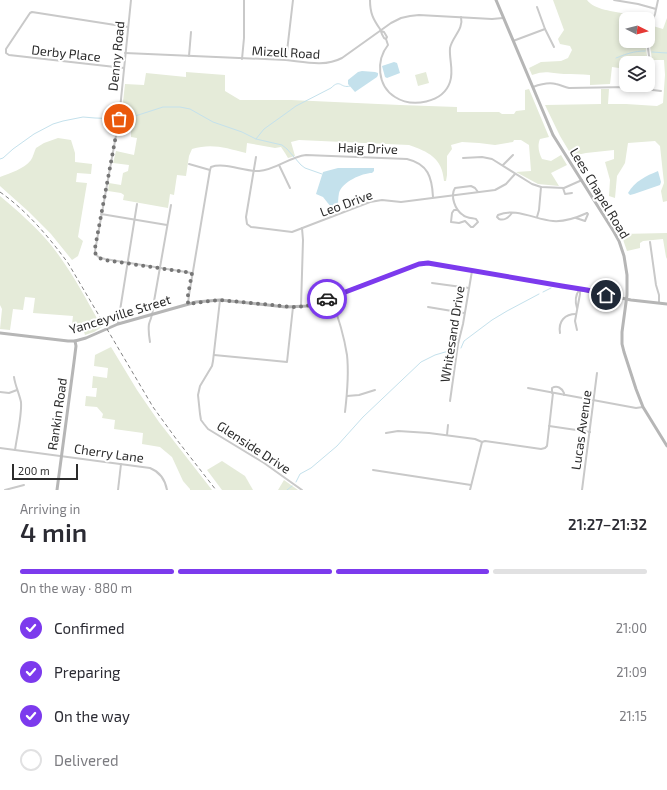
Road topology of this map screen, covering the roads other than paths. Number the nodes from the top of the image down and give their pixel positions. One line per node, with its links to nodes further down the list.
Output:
1 (131, 0): 13 (street, Denny Road)
2 (244, 0): 21 (street)
3 (293, 0): 22 (street)
4 (370, 0): 15 (street)
5 (496, 0): 12 (main road, Lees Chapel Road)
6 (614, 0): 9 (street)
7 (658, 0): 9 (street)
8 (537, 7): 14 (street)
9 (656, 9): 10 (street)
10 (655, 12)
11 (461, 17): 12 (street, Mizell Road); 15 (street, Mizell Road); 15 (street)
12 (503, 18): 17 (main road, Lees Chapel Road)
13 (128, 27): 19 (street, Denny Road); 23 (street, Derby Place)
14 (545, 29): 17 (street); 18 (street)
15 (381, 31): 22 (street, Mizell Road)
16 (192, 32): 20 (street)
17 (513, 41): 24 (main road, Lees Chapel Road)
18 (554, 47)
19 (126, 53): 20 (street, Mizell Road); 23 (street, Denny Road)
20 (189, 56): 21 (street, Mizell Road)
21 (242, 59): 22 (street, Mizell Road)
22 (286, 60)
23 (124, 68): 49 (street, Denny Road)
24 (532, 87): 25 (street); 37 (main road, Lees Chapel Road)
25 (619, 87)
26 (655, 91): 27 (street)
27 (661, 91)
28 (513, 155): 33 (street)
29 (256, 157): 35 (street, Leo Drive)
30 (464, 158): 33 (street)
31 (188, 164): 34 (street)
32 (279, 165): 35 (street, Haig Drive); 39 (street); 44 (street, Haig Drive)
33 (503, 165): 36 (street)
34 (210, 170): 35 (street, Haig Drive); 61 (street)
35 (253, 171): 56 (street, Leo Drive)
36 (515, 174): 38 (street); 41 (street, Leo Drive)
37 (582, 180): 40 (street); 67 (main road, Lees Chapel Road)
38 (541, 187): 40 (street); 51 (street)
39 (290, 188)
40 (563, 188): 42 (street)
41 (478, 192): 43 (street, Leo Drive); 43 (street)
42 (572, 192)
43 (453, 195): 44 (street, Leo Drive); 47 (street)
44 (433, 197): 56 (street, Leo Drive)
45 (137, 204): 53 (street)
46 (171, 205): 55 (street)
47 (457, 210): 50 (street); 54 (street)
48 (512, 213): 48 (street); 51 (street)
49 (101, 214): 53 (street); 58 (street, Denny Road)
50 (464, 216): 54 (street); 54 (street)
51 (537, 217): 52 (street)
52 (576, 218): 52 (street)
53 (134, 219): 55 (street); 58 (street)
54 (463, 221)
55 (167, 225): 59 (street)
56 (302, 228): 74 (street)
57 (650, 242): 70 (street)
58 (127, 263): 59 (street); 80 (street)
59 (160, 268): 61 (street); 78 (street)
60 (472, 270): 63 (street, Whitesand Drive); 64 (main road, Yanceyville Street); 65 (main road, Yanceyville Street)
61 (192, 273): 71 (street)
62 (432, 283): 63 (street)
63 (469, 288): 77 (street, Whitesand Drive)
64 (580, 289): 66 (street); 67 (main road, Yanceyville Street); 69 (street)
65 (331, 298): 74 (main road, Yanceyville Street); 95 (street)
66 (576, 299): 69 (street); 76 (street)
67 (627, 299): 70 (main road, Yanceyville Street); 98 (main road, Lees Chapel Road)
68 (220, 300): 71 (main road, Yanceyville Street); 73 (main road, Yanceyville Street); 86 (street, Glenside Drive)
69 (579, 300): 76 (street)
70 (659, 303): 72 (main road, Yanceyville Street)
71 (188, 304): 78 (main road, Yanceyville Street)
72 (667, 304)
73 (293, 307): 74 (main road, Yanceyville Street); 86 (street)
74 (300, 307)
75 (428, 307): 77 (street)
76 (577, 310): 79 (street)
77 (464, 313): 97 (street, Whitesand Drive)
78 (153, 314): 80 (main road, Yanceyville Street); 85 (street)
79 (576, 314): 81 (street); 83 (street)
80 (118, 324): 84 (main road, Yanceyville Street)
81 (577, 330)
82 (0, 332): 84 (main road, Yanceyville Street)
83 (560, 333)
84 (75, 341): 109 (main road, Rankin Road)
85 (150, 342)
86 (214, 355): 118 (street, Glenside Drive)
87 (597, 373): 96 (street, Lucas Avenue)
88 (14, 377): 90 (street)
89 (528, 388): 93 (street)
90 (17, 390): 92 (street); 108 (street)
91 (375, 390): 95 (street)
92 (0, 392)
93 (552, 393): 94 (street); 94 (street); 101 (street)
94 (564, 395): 96 (street)
95 (347, 396): 99 (street)
96 (594, 400): 98 (street); 102 (street, Lucas Avenue)
97 (450, 401)
98 (643, 406): 106 (main road, Lees Chapel Road)
99 (345, 412)
100 (448, 425): 104 (street)
101 (549, 426): 102 (street); 105 (street)
102 (590, 432): 120 (street, Lucas Avenue)
103 (386, 433): 104 (street)
104 (447, 435): 105 (street)
105 (482, 442): 113 (street)
106 (667, 446)
107 (0, 448): 108 (street, Cherry Lane)
108 (15, 450): 109 (street, Cherry Lane)
109 (61, 456): 110 (street, Cherry Lane); 115 (main road, Rankin Road)
110 (121, 464): 116 (street); 117 (street, Cherry Lane)
111 (373, 470): 113 (street)
112 (24, 485): 114 (street)
113 (471, 485): 119 (street)
114 (5, 490)
115 (56, 490)
116 (118, 490)
117 (167, 490)
118 (302, 490)
119 (470, 490)
120 (582, 490)

